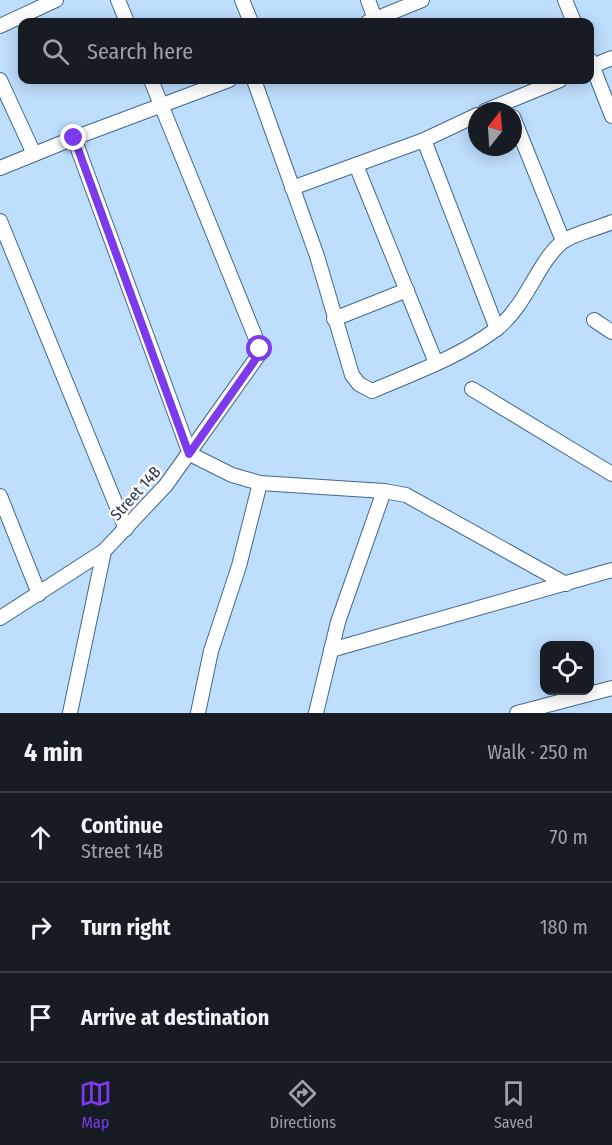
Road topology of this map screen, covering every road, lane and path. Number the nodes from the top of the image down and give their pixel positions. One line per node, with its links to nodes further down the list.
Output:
1 (56, 0): 12 (street)
2 (118, 0): 7 (street)
3 (242, 0): 8 (street)
4 (368, 0): 9 (street)
5 (422, 0): 10 (street)
6 (565, 0): 11 (street)
7 (125, 18)
8 (249, 18)
9 (371, 18)
10 (378, 18)
11 (572, 18)
12 (0, 26)
13 (612, 58): 14 (street)
14 (594, 64)
15 (594, 74): 23 (street)
16 (0, 80): 28 (street)
17 (153, 84): 22 (street)
18 (219, 84): 22 (street)
19 (255, 84): 31 (street)
20 (552, 84): 21 (street)
21 (517, 102)
22 (161, 106): 25 (street); 42 (street, Street 14B)
23 (612, 116)
24 (468, 119): 27 (street)
25 (74, 138): 28 (street); 42 (street)
26 (522, 139): 34 (street)
27 (424, 140): 29 (street); 38 (street)
28 (34, 154): 30 (street)
29 (356, 165): 31 (street); 35 (street)
30 (0, 168)
31 (292, 188): 36 (street)
32 (0, 221): 47 (street)
33 (612, 222): 34 (street)
34 (563, 241): 38 (street)
35 (407, 290): 36 (street); 40 (street)
36 (334, 319): 40 (street)
37 (594, 320): 39 (street)
38 (497, 329): 40 (street)
39 (612, 332)
40 (436, 363)
41 (472, 389): 43 (street)
42 (189, 454): 44 (street); 47 (street, Street 14B)
43 (612, 474)
44 (260, 483): 45 (street); 56 (street)
45 (384, 491): 50 (street); 53 (street)
46 (0, 496): 51 (street)
47 (126, 529): 48 (street, Street 14B)
48 (104, 551): 51 (street, Street 14B); 55 (street)
49 (612, 570): 50 (street)
50 (566, 584): 53 (street)
51 (39, 594): 52 (street, Street 14B)
52 (0, 618)
53 (331, 650): 57 (street)
54 (612, 688): 58 (street)
55 (70, 713)
56 (198, 713)
57 (316, 713)
58 (517, 713)

